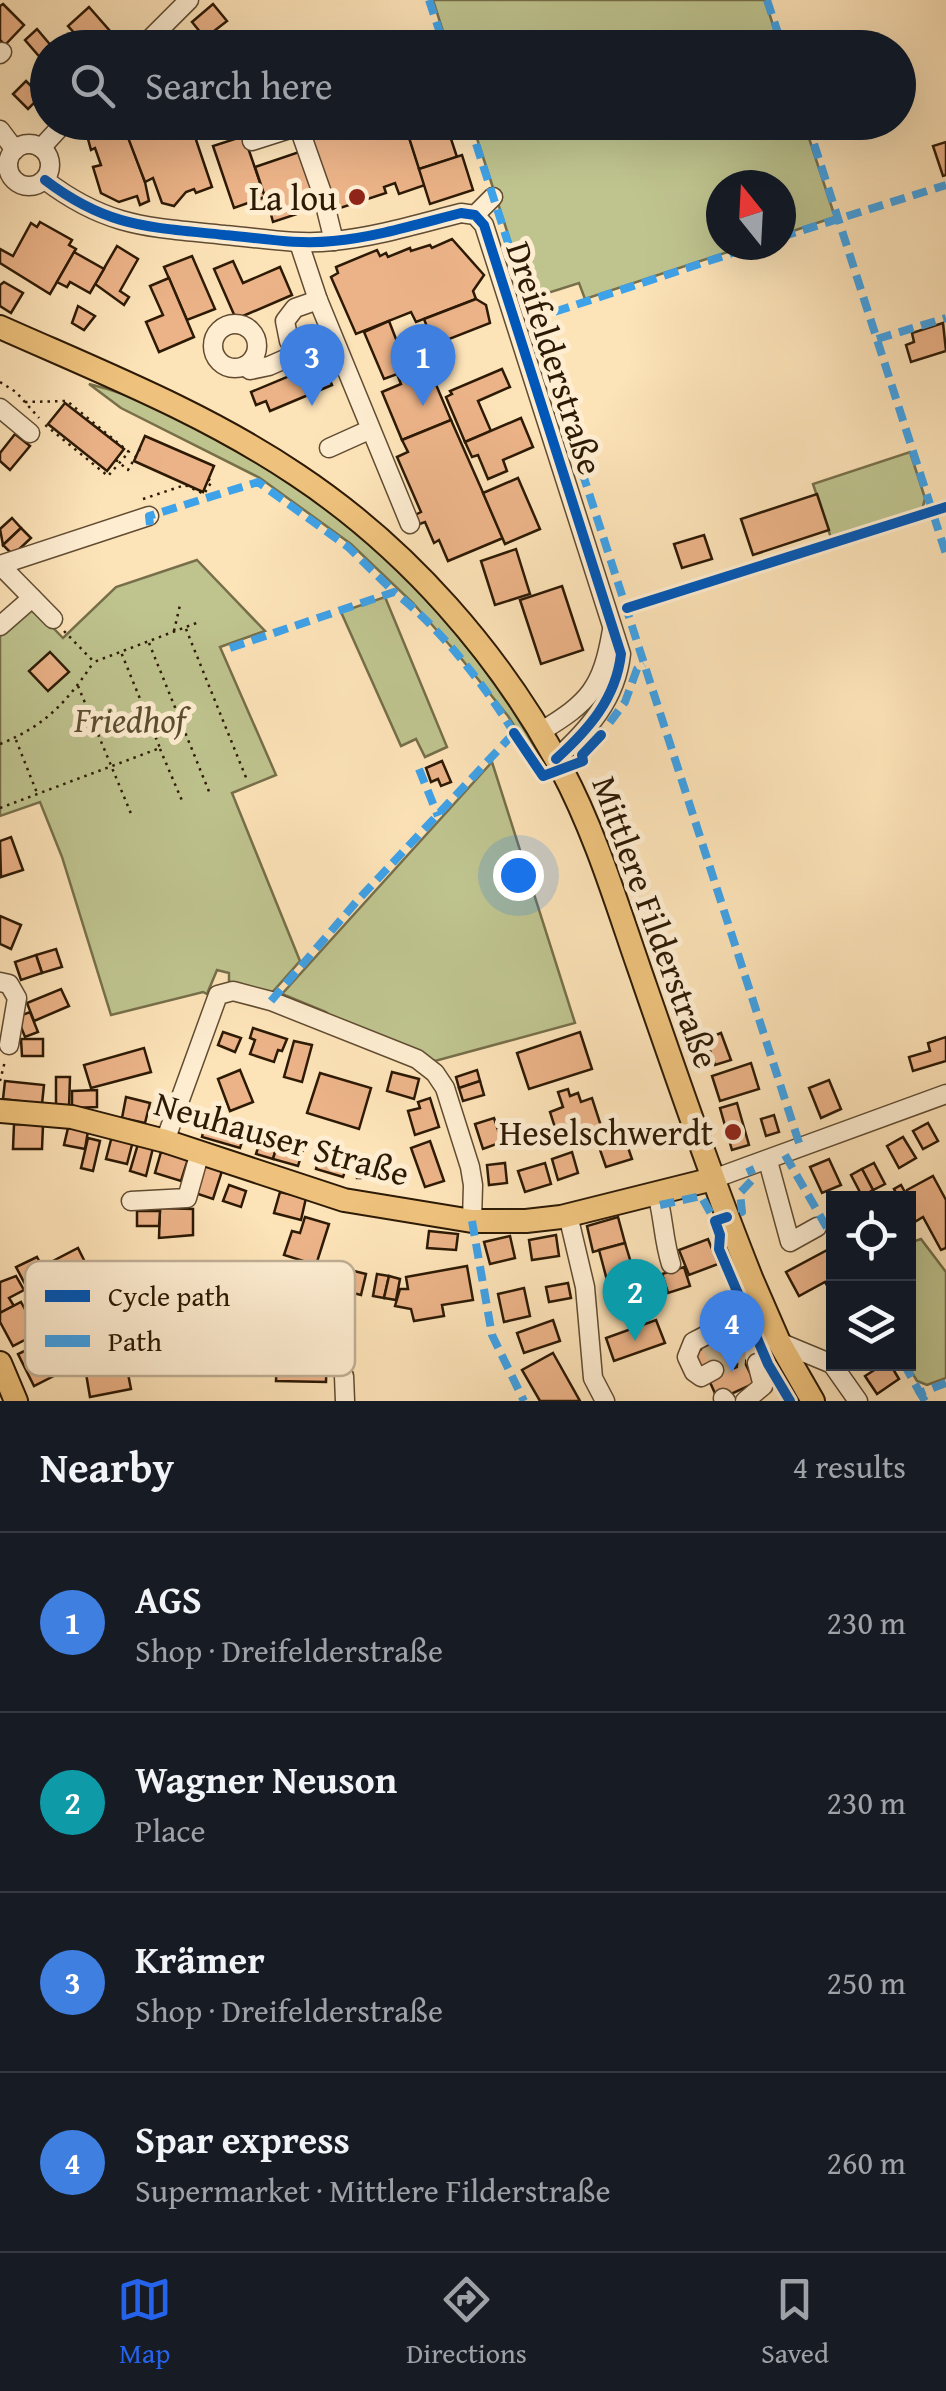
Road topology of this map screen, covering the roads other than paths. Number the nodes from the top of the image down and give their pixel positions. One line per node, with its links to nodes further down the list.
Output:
1 (190, 0): 2 (street)
2 (159, 30)
3 (0, 130): 7 (street)
4 (49, 140): 6 (street)
5 (303, 140): 12 (street)
6 (41, 148): 7 (street); 8 (street)
7 (15, 150): 9 (street)
8 (45, 180): 9 (street); 13 (street, Dreifelderstraße)
9 (8, 186)
10 (492, 197): 11 (street)
11 (475, 215): 12 (street, Dreifelderstraße); 30 (street, Dreifelderstraße)
12 (334, 241): 13 (street, Dreifelderstraße)
13 (299, 244): 14 (street)
14 (318, 300): 15 (street); 18 (street)
15 (286, 317): 16 (street); 19 (street)
16 (244, 326): 20 (street); 20 (street)
17 (0, 327): 32 (main road, Mittlere Filderstraße)
18 (333, 338): 19 (street); 22 (street)
19 (308, 350): 20 (street)
20 (245, 366)
21 (0, 408): 23 (street)
22 (369, 430): 24 (street); 26 (street)
23 (30, 433)
24 (329, 448)
25 (146, 507): 27 (street)
26 (410, 524)
27 (0, 565): 28 (street)
28 (32, 598): 29 (street); 31 (street)
29 (53, 618)
30 (612, 624): 32 (street, Dreifelderstraße); 33 (street, Dreifelderstraße)
31 (0, 626)
32 (540, 732): 33 (main road, Mittlere Filderstraße)
33 (556, 759): 41 (main road, Mittlere Filderstraße)
34 (0, 982): 35 (street)
35 (9, 1045)
36 (944, 1099): 40 (street, Neuhauser Straße)
37 (0, 1111): 38 (main road, Neuhauser Straße)
38 (165, 1140): 39 (main road, Neuhauser Straße); 45 (street)
39 (200, 1152): 43 (street); 45 (main road, Neuhauser Straße)
40 (768, 1160): 41 (street, Neuhauser Straße); 46 (street)
41 (713, 1179): 42 (main road, Neuhauser Straße); 48 (main road, Mittlere Filderstraße)
42 (657, 1194): 44 (main road, Neuhauser Straße); 47 (street)
43 (131, 1201)
44 (568, 1215): 45 (main road, Neuhauser Straße); 58 (street)
45 (472, 1221)
46 (817, 1228)
47 (671, 1264)
48 (752, 1280): 49 (main road, Mittlere Filderstraße); 53 (street)
49 (779, 1342): 50 (street); 55 (main road, Mittlere Filderstraße)
50 (826, 1362)
51 (0, 1363): 56 (main road)
52 (837, 1371): 60 (street)
53 (712, 1374)
54 (344, 1376): 57 (street)
55 (808, 1389): 59 (street)
56 (16, 1401)
57 (344, 1401)
58 (605, 1401)
59 (745, 1401)
60 (858, 1401)

